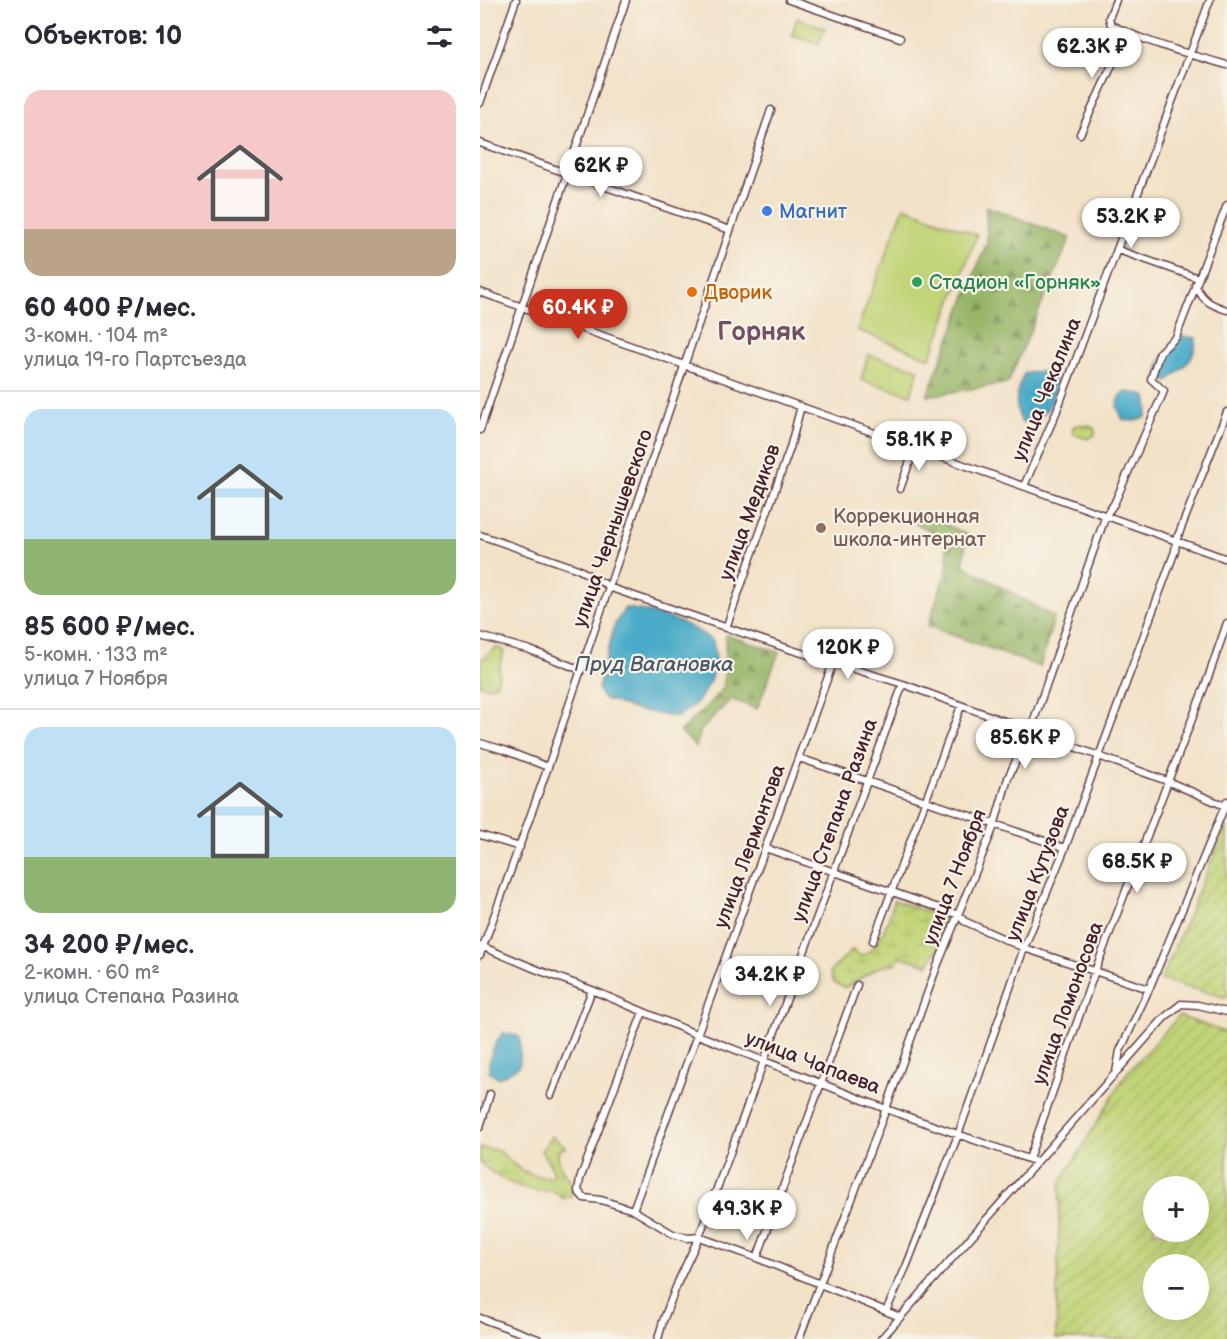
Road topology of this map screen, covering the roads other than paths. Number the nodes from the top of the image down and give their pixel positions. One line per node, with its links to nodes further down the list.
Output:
1 (516, 0): 10 (street)
2 (626, 0): 14 (street)
3 (789, 0): 7 (street)
4 (1116, 0): 6 (street)
5 (1210, 0): 8 (street, улица Чекалина)
6 (1127, 33): 8 (street); 12 (street)
7 (900, 38)
8 (1190, 55): 9 (street); 17 (street, улица Чекалина)
9 (1227, 65)
10 (480, 103)
11 (771, 110): 16 (street, улица Чернышевского)
12 (1080, 135)
13 (480, 143): 14 (street)
14 (567, 173): 16 (street); 21 (street)
15 (1227, 205): 18 (street, улица 7 Ноября)
16 (730, 230): 23 (street, улица Чернышевского)
17 (1118, 250): 18 (street); 30 (street, улица Чекалина)
18 (1198, 278): 19 (street, улица 7 Ноября)
19 (1196, 285): 22 (street); 32 (street, улица 7 Ноября)
20 (480, 292): 21 (street)
21 (522, 307): 23 (street); 25 (street)
22 (1227, 310)
23 (684, 365): 26 (street); 36 (street, улица Чернышевского)
24 (480, 401): 25 (street)
25 (489, 404): 28 (street)
26 (801, 406): 29 (street); 38 (street, улица Медиков)
27 (1227, 412): 34 (street, улица Кутузова)
28 (480, 430)
29 (915, 447): 30 (street); 31 (street)
30 (1024, 486): 32 (street)
31 (900, 489)
32 (1106, 515): 34 (street); 44 (street, улица 7 Ноября)
33 (480, 535): 36 (street)
34 (1176, 541): 35 (street); 46 (street, улица Кутузова)
35 (1227, 559)
36 (610, 587): 38 (street); 41 (street, улица Чернышевского)
37 (1227, 623): 50 (street, улица Ломоносова)
38 (726, 628): 40 (street)
39 (480, 636): 41 (street)
40 (833, 663): 42 (street); 47 (street, улица Лермонтова)
41 (581, 670): 48 (street, улица Чернышевского)
42 (903, 684): 43 (street); 49 (street, улица Степана Разина)
43 (962, 706): 44 (street); 51 (street)
44 (1030, 731): 46 (street); 53 (street, улица 7 Ноября)
45 (480, 743): 48 (street)
46 (1098, 757): 50 (street); 56 (street, улица Кутузова)
47 (798, 758): 49 (street); 57 (street, улица Лермонтова)
48 (548, 767): 55 (street, улица Чернышевского)
49 (866, 782): 51 (street); 58 (street, улица Степана Разина)
50 (1167, 782): 52 (street); 65 (street, улица Ломоносова)
51 (926, 802): 53 (street); 59 (street)
52 (1226, 803): 67 (street)
53 (994, 826): 56 (street); 60 (street, улица 7 Ноября)
54 (480, 835): 55 (street)
55 (520, 847): 62 (street, улица Чернышевского)
56 (1065, 848): 63 (street, улица Кутузова)
57 (765, 849): 58 (street); 71 (street, улица Лермонтова)
58 (833, 872): 59 (street); 72 (street, улица Степана Разина)
59 (892, 892): 60 (street); 61 (street)
60 (959, 915): 63 (street); 77 (street, улица 7 Ноября)
61 (873, 941)
62 (482, 946): 64 (street, улица Чернышевского); 68 (street, улица Чапаева)
63 (1024, 948): 65 (street); 79 (street, улица Кутузова)
64 (480, 956)
65 (1095, 971): 67 (street); 80 (street, улица Ломоносова)
66 (857, 985): 74 (street)
67 (1149, 989): 73 (street)
68 (592, 990): 69 (street, улица Чапаева); 76 (street)
69 (643, 1012): 71 (street, улица Чапаева); 82 (street)
70 (1227, 1012): 73 (street)
71 (698, 1035): 72 (street, улица Чапаева); 82 (street, улица Лермонтова)
72 (763, 1060): 74 (street, улица Чапаева); 83 (street, улица Степана Разина)
73 (1116, 1072): 81 (street)
74 (821, 1083): 77 (street, улица Чапаева); 84 (street)
75 (490, 1094): 78 (street)
76 (551, 1095)
77 (886, 1109): 79 (street, улица Чапаева); 85 (street, улица 7 Ноября)
78 (480, 1127)
79 (957, 1135): 80 (street, улица Чапаева); 86 (street, улица Кутузова)
80 (1029, 1159): 81 (street, улица Чапаева)
81 (1037, 1162): 87 (street)
82 (633, 1210): 83 (street)
83 (699, 1237): 84 (street); 90 (street, улица Степана Разина)
84 (758, 1258): 85 (street)
85 (821, 1282): 86 (street); 91 (street, улица 7 Ноября)
86 (886, 1311): 87 (street)
87 (900, 1317): 92 (street)
88 (480, 1318): 89 (street)
89 (538, 1339)
90 (658, 1339)
91 (799, 1339)
92 (881, 1339)

